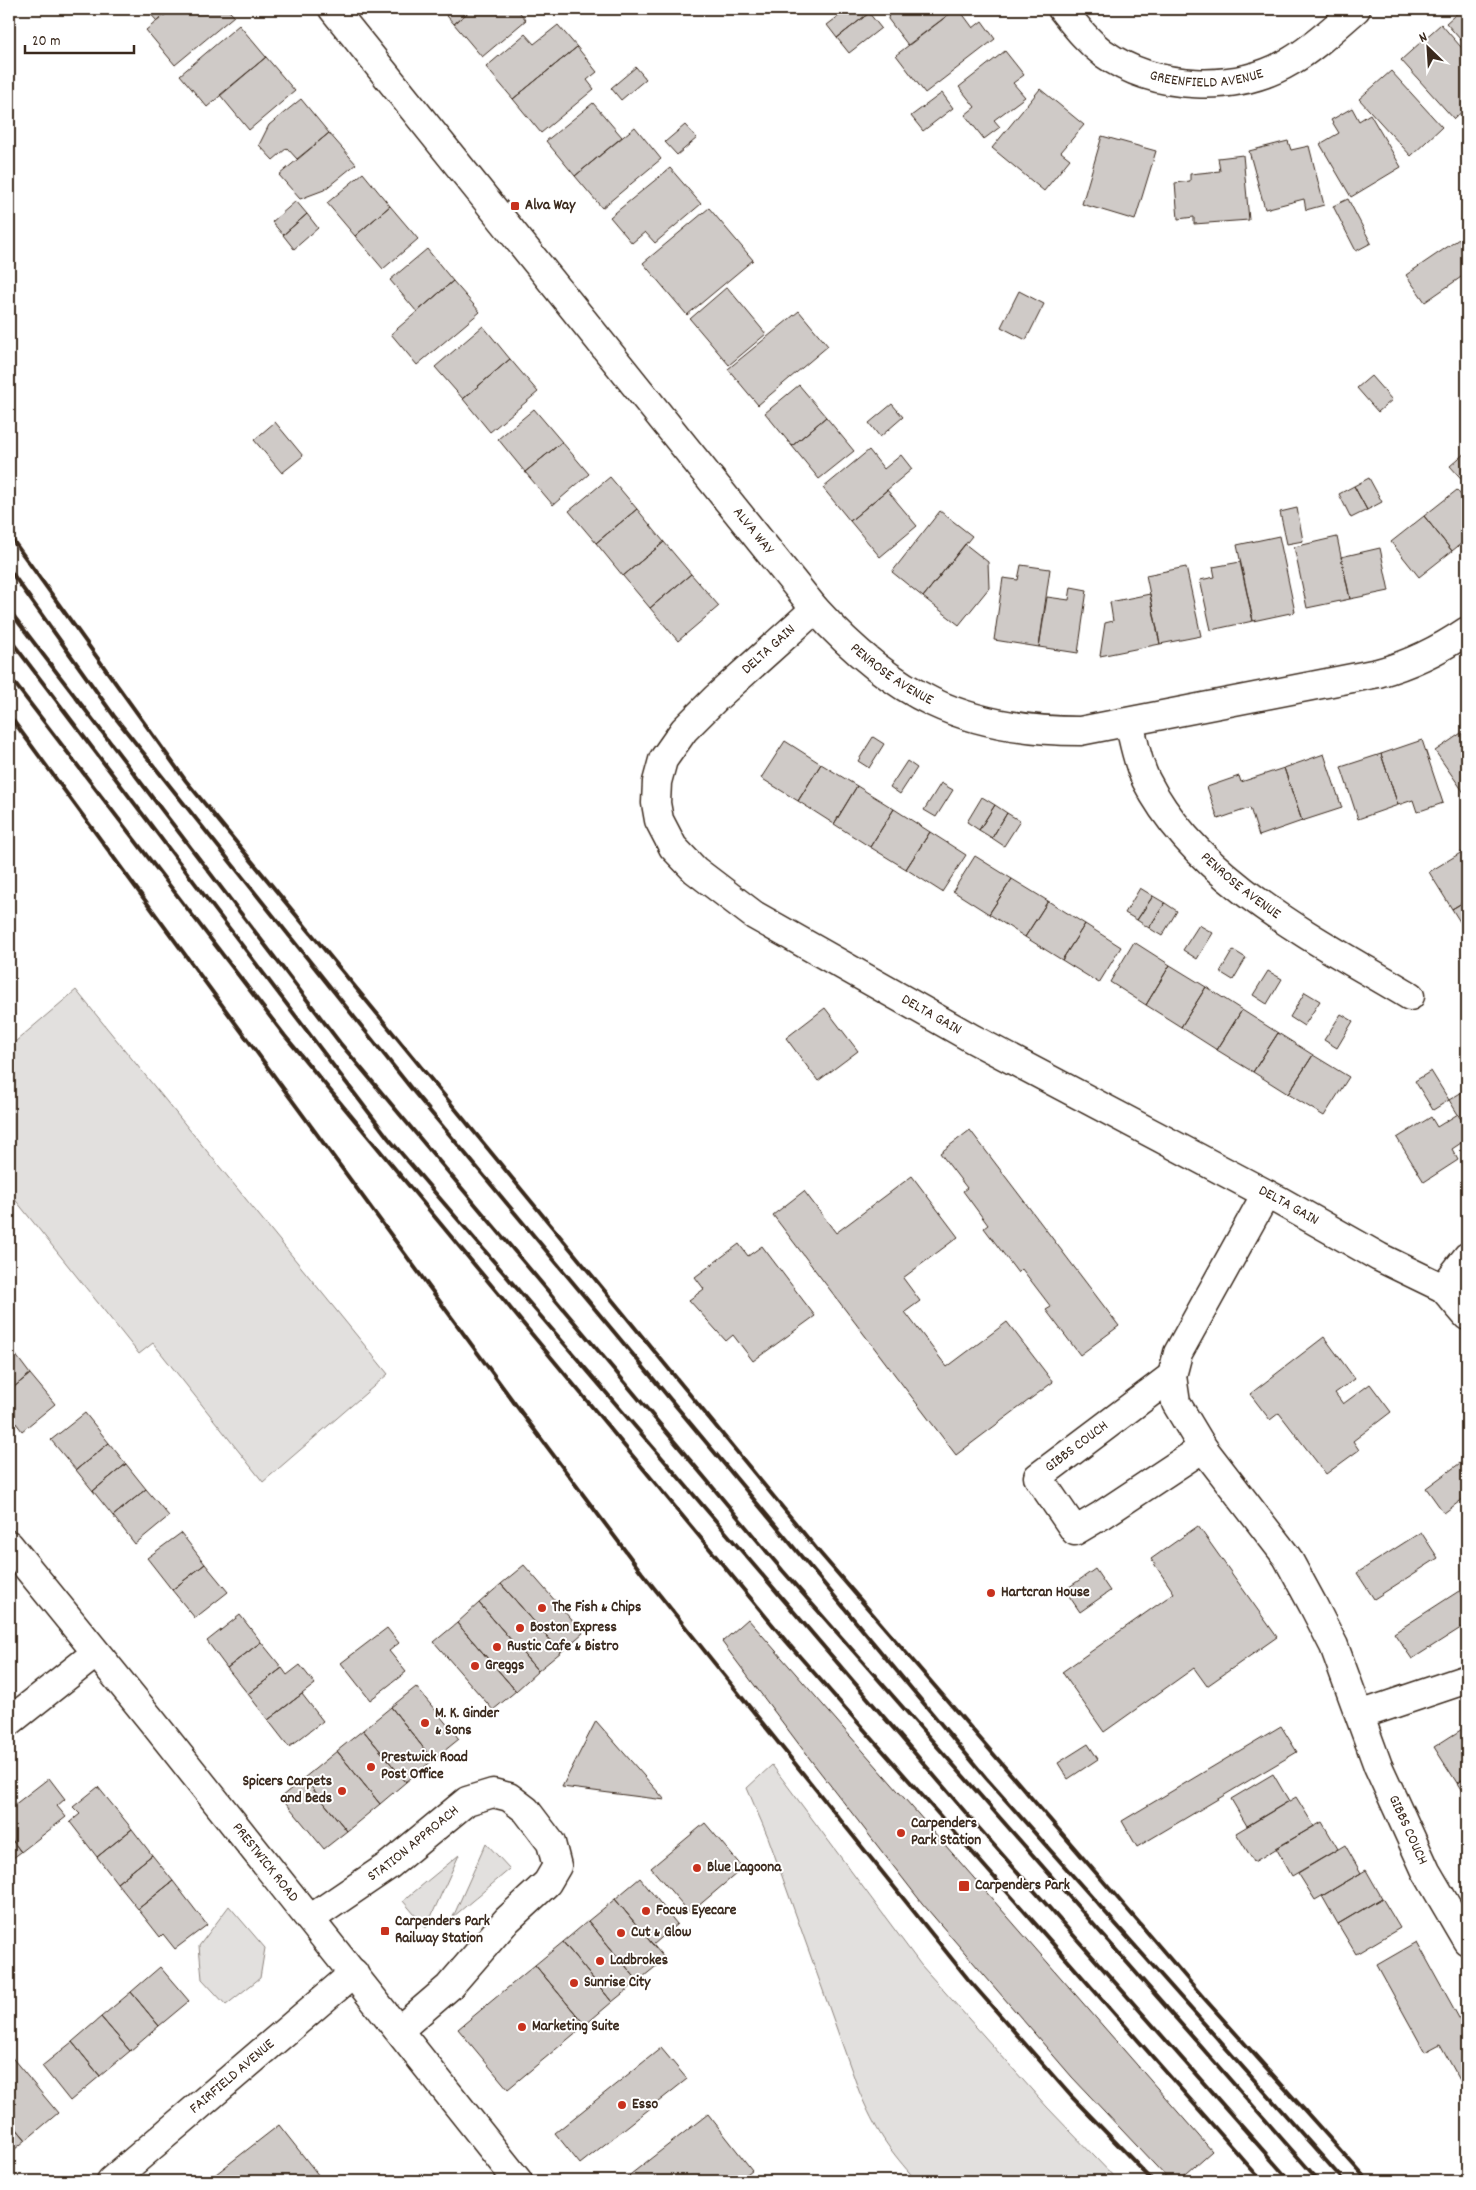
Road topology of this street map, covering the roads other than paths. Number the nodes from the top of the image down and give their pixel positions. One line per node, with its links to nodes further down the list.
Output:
1 (333, 9): 4 (street, ALVA WAY)
2 (1062, 9): 3 (street, GREENFIELD AVENUE)
3 (1356, 9)
4 (815, 610): 6 (street, PENROSE AVENUE); 8 (street, DELTA GAIN)
5 (1467, 632): 6 (street, PENROSE AVENUE)
6 (1129, 722): 7 (street, PENROSE AVENUE)
7 (1410, 996)
8 (1266, 1194): 10 (street, DELTA GAIN); 12 (street, GIBBS COUCH)
9 (1467, 1258): 10 (street)
10 (1443, 1288): 11 (street, DELTA GAIN)
11 (1467, 1316)
12 (1172, 1376): 13 (street, GIBBS COUCH); 13 (street, GIBBS COUCH)
13 (1204, 1448): 17 (street, GIBBS COUCH)
14 (9, 1545): 15 (street, PRESTWICK ROAD)
15 (96, 1653): 18 (street); 19 (street, PRESTWICK ROAD)
16 (1467, 1679): 17 (street)
17 (1360, 1715): 20 (street, GIBBS COUCH)
18 (9, 1722)
19 (310, 1920): 21 (street, PRESTWICK ROAD); 22 (street, STATION APPROACH)
20 (1467, 1940)
21 (354, 1973): 22 (street, PRESTWICK ROAD); 23 (street, FAIRFIELD AVENUE)
22 (398, 2030): 24 (street, PRESTWICK ROAD)
23 (111, 2181)
24 (518, 2181)

